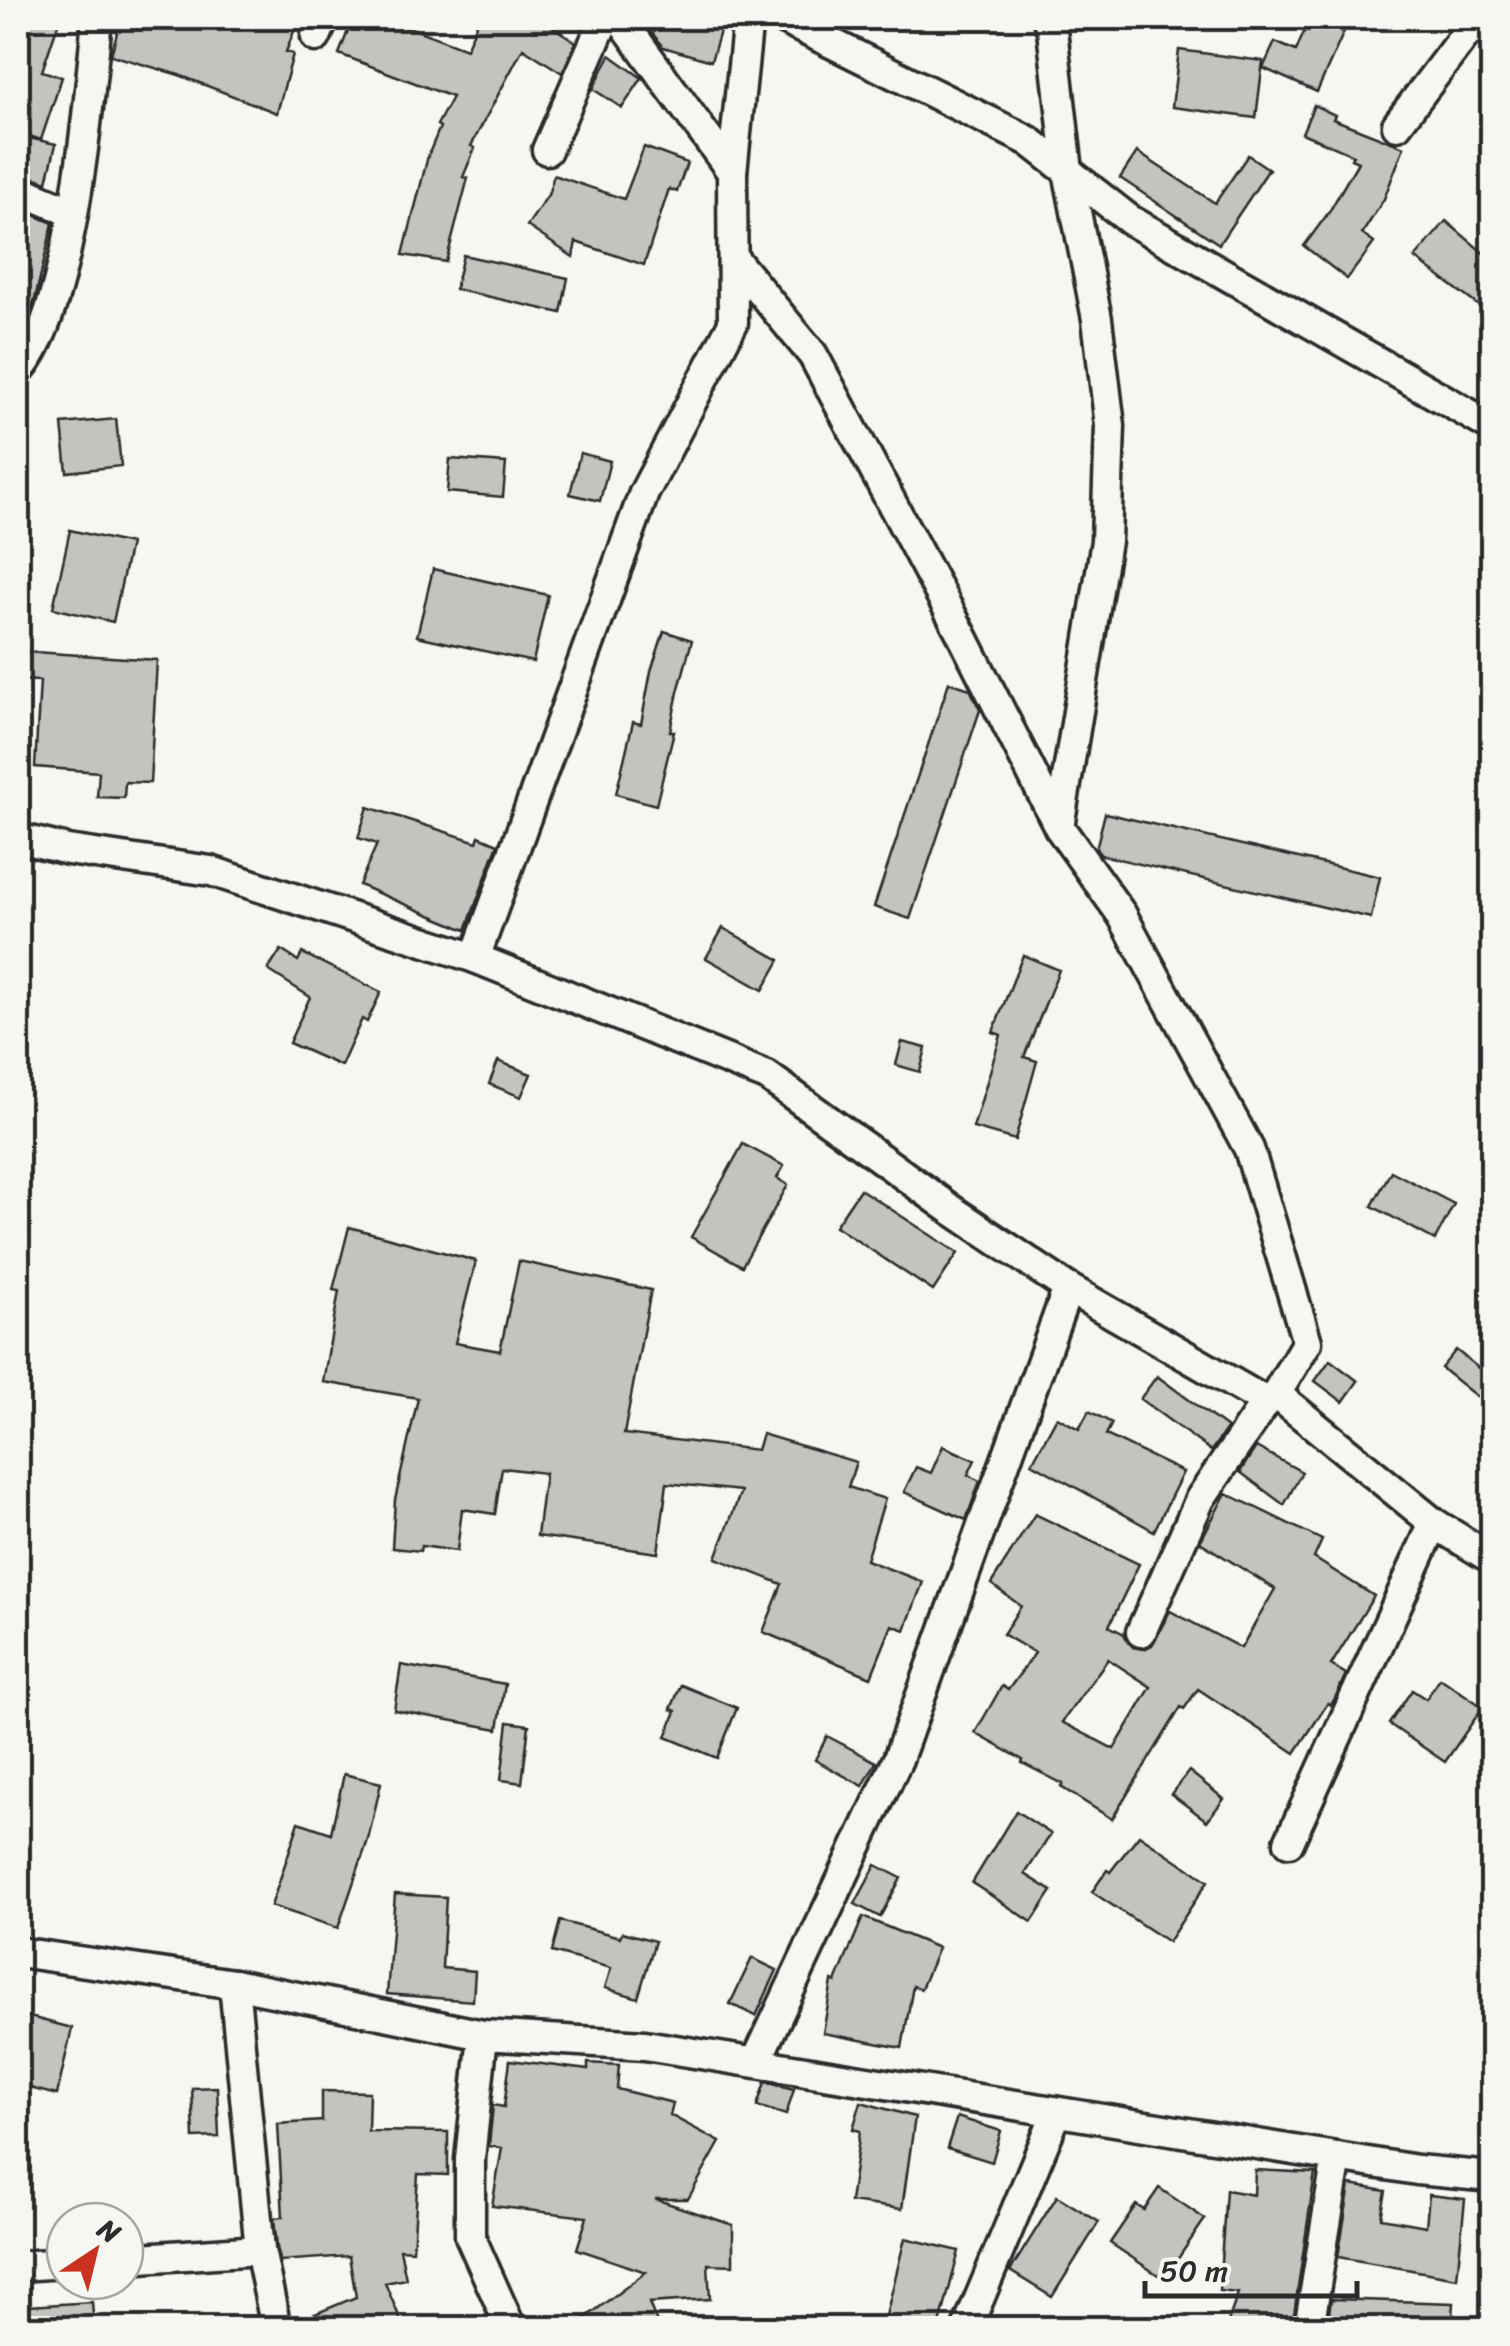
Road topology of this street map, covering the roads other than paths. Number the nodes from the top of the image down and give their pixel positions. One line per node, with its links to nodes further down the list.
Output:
1 (97, 18): 13 (street)
2 (606, 18): 9 (street)
3 (620, 18): 11 (street)
4 (748, 18): 11 (street)
5 (781, 18): 10 (street)
6 (1047, 18): 10 (street)
7 (1492, 35): 8 (street)
8 (1397, 125)
9 (547, 150)
10 (1068, 171): 16 (street); 17 (street)
11 (732, 172): 14 (street)
12 (18, 188): 13 (street)
13 (72, 212): 15 (street)
14 (733, 258): 17 (street); 19 (street)
15 (18, 371)
16 (1492, 427)
17 (1059, 828): 21 (street)
18 (18, 838): 19 (street)
19 (476, 958): 20 (street)
20 (1068, 1288): 21 (street); 29 (street)
21 (1271, 1398): 22 (street); 24 (street)
22 (1434, 1523): 23 (street); 25 (street)
23 (1492, 1558)
24 (1141, 1632)
25 (1289, 1842)
26 (18, 1952): 27 (street)
27 (234, 1984): 28 (street); 33 (street)
28 (484, 2035): 29 (street); 38 (street)
29 (756, 2062): 30 (street)
30 (1057, 2112): 31 (street); 39 (street)
31 (1337, 2157): 32 (street); 40 (street)
32 (1492, 2177)
33 (260, 2250): 34 (street); 37 (street)
34 (145, 2258)
35 (45, 2265): 36 (street)
36 (18, 2268)
37 (276, 2328)
38 (511, 2328)
39 (967, 2328)
40 (1309, 2328)

